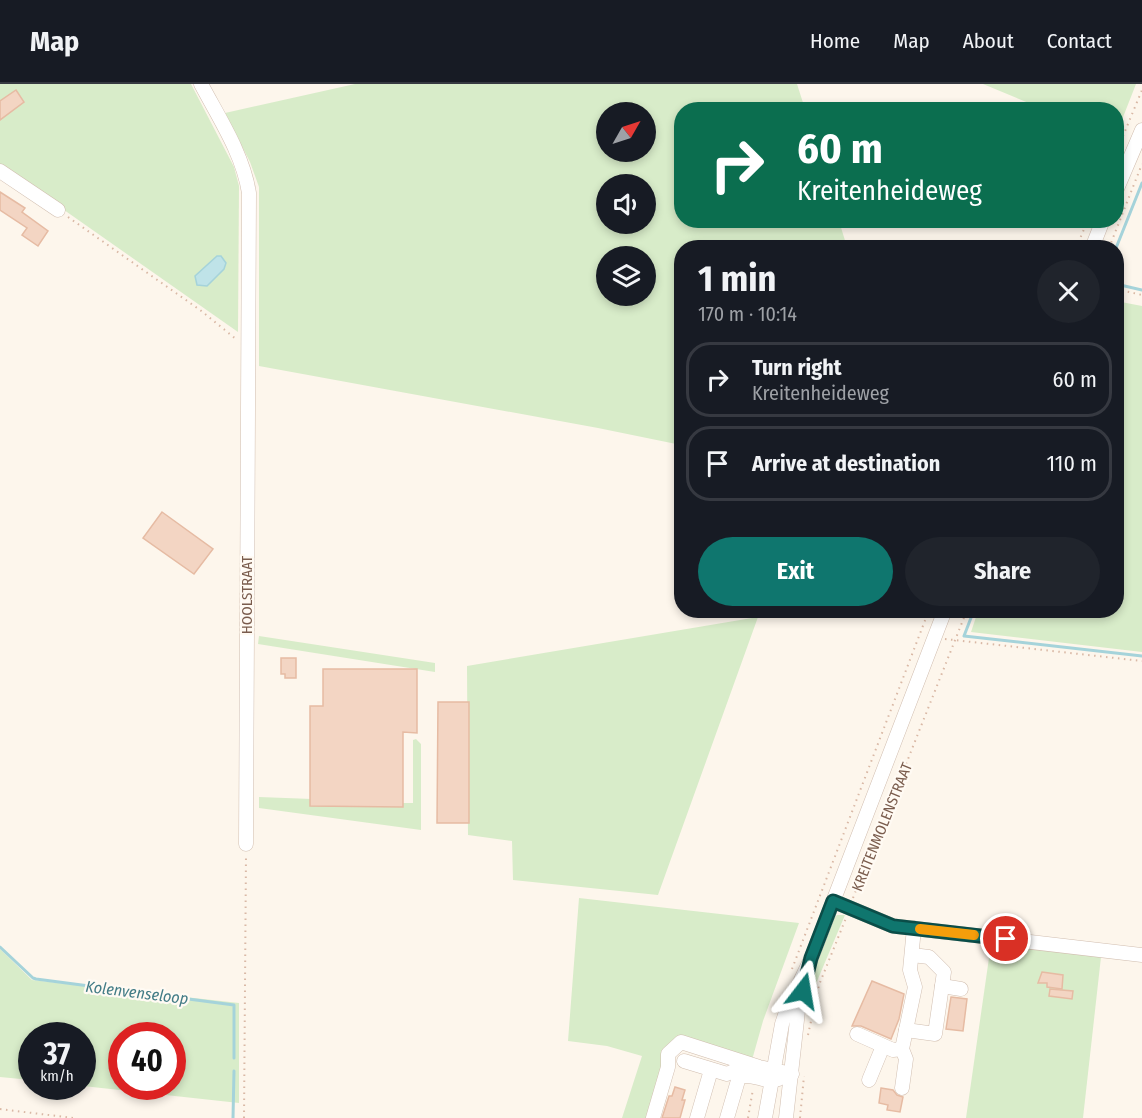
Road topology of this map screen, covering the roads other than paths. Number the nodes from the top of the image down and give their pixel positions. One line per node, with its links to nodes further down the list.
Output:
1 (201, 84): 7 (street, HOOLSTRAAT)
2 (1142, 130): 4 (street)
3 (0, 171): 5 (street)
4 (1124, 172)
5 (58, 210)
6 (942, 618): 8 (street, KREITENMOLENSTRAAT)
7 (246, 844)
8 (833, 901): 9 (street); 12 (street, KREITENMOLENSTRAAT)
9 (914, 928): 10 (street); 11 (street)
10 (912, 955): 13 (street); 15 (street)
11 (1142, 955)
12 (811, 958): 22 (street, KREITENMOLENSTRAAT); 23 (street, KREITENMOLENSTRAAT)
13 (942, 986): 14 (street); 15 (street)
14 (961, 989)
15 (906, 1030): 18 (street)
16 (857, 1034): 17 (street)
17 (883, 1046): 18 (street); 24 (street)
18 (902, 1049): 25 (street)
19 (684, 1061): 21 (street)
20 (759, 1067): 21 (street); 23 (street); 26 (street)
21 (711, 1070): 27 (street)
22 (798, 1071): 23 (street); 30 (street, KREITENMOLENSTRAAT)
23 (772, 1076): 28 (street); 29 (street, KREITENMOLENSTRAAT)
24 (869, 1080)
25 (902, 1088)
26 (653, 1118)
27 (697, 1118)
28 (727, 1118)
29 (765, 1118)
30 (786, 1118)

